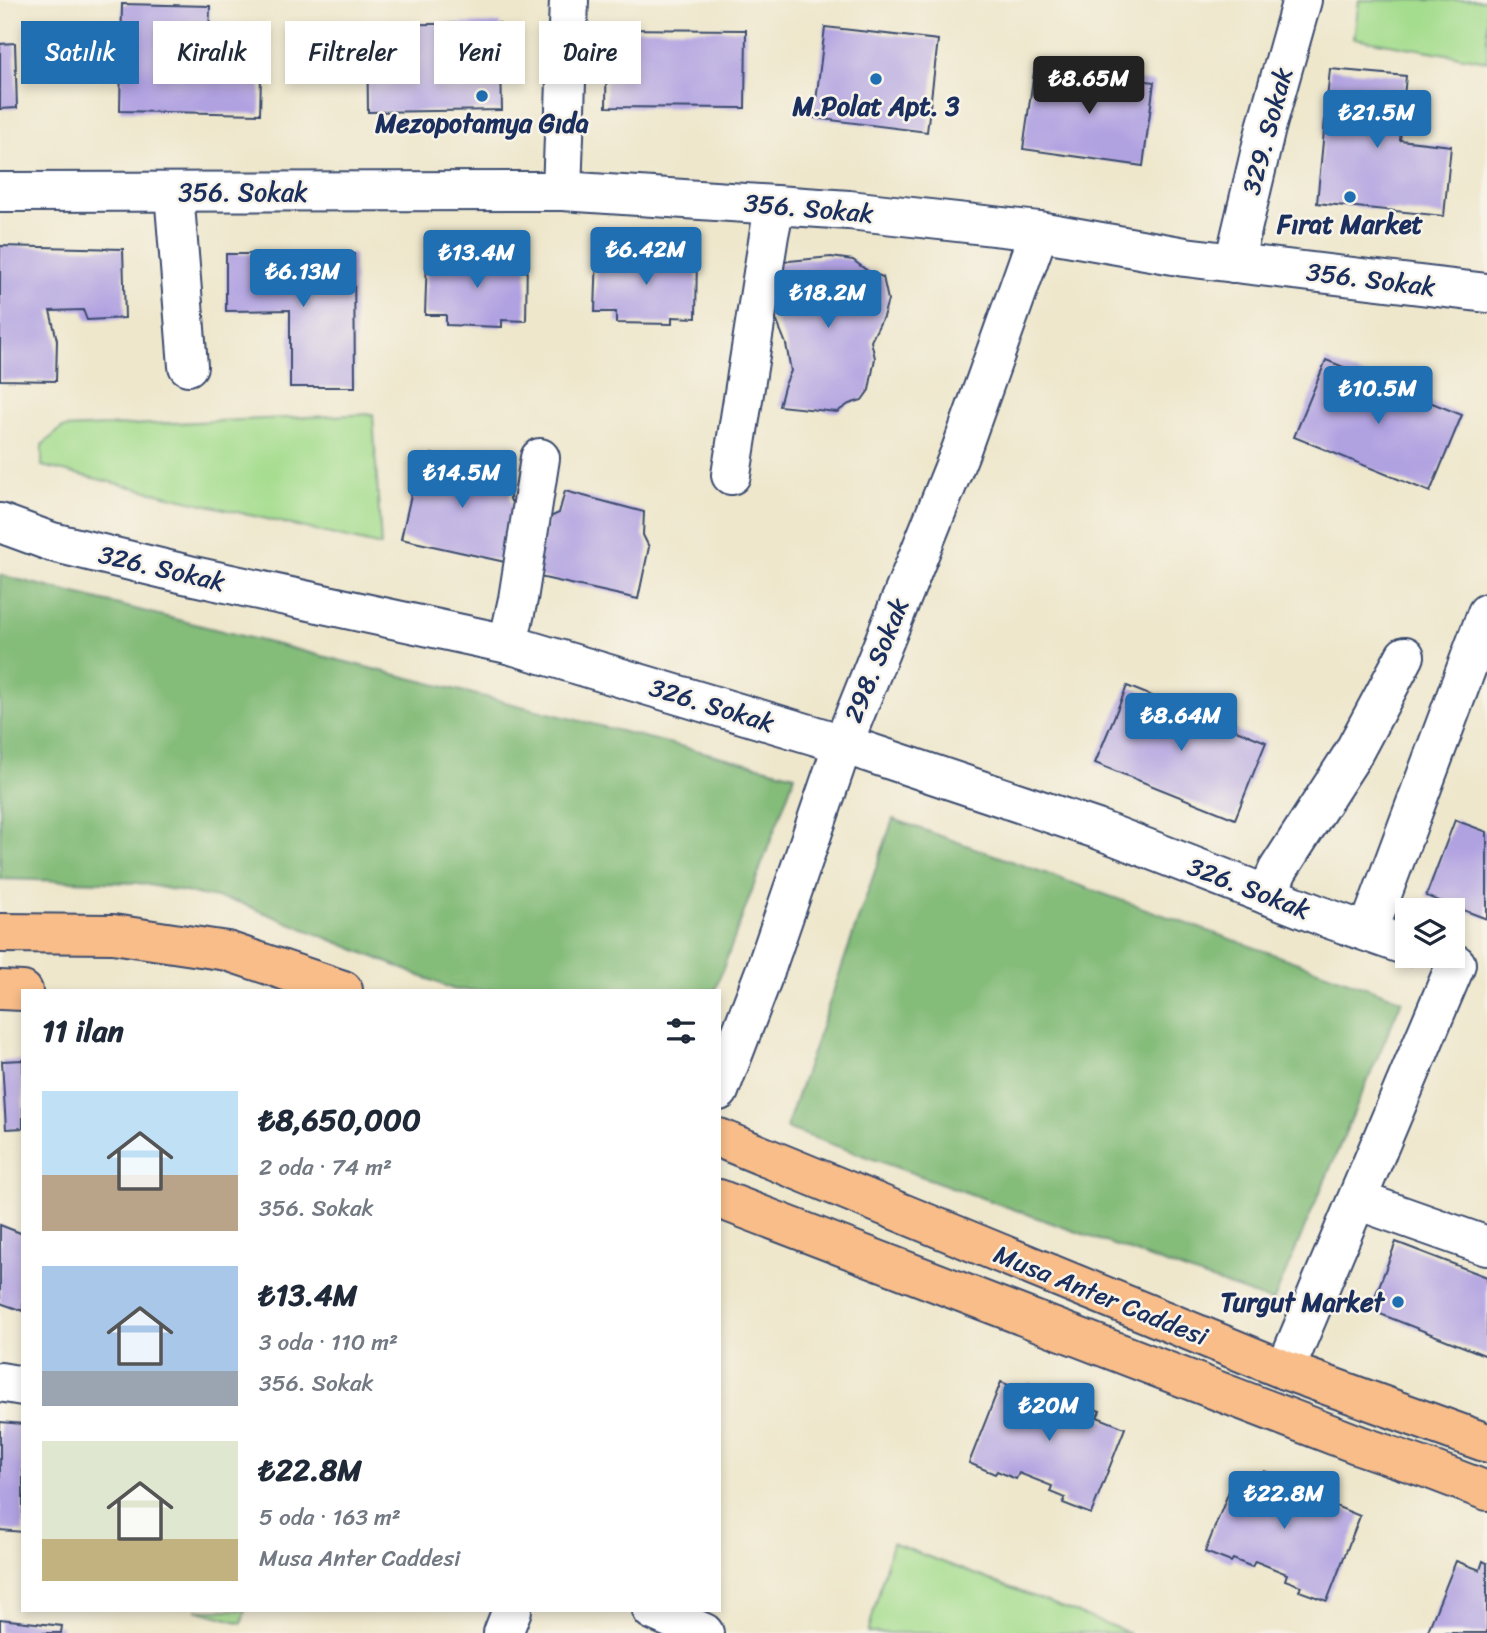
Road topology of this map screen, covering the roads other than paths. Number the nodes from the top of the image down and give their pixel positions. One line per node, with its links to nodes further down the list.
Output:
1 (569, 0): 3 (street)
2 (1302, 0): 8 (street, 329. Sokak)
3 (562, 191): 5 (street, 356. Sokak); 6 (street, 356. Sokak)
4 (0, 192): 5 (street, 356. Sokak)
5 (174, 192): 10 (street)
6 (775, 205): 7 (street, 356. Sokak); 12 (street)
7 (1039, 231): 8 (street, 356. Sokak); 17 (street, 298. Sokak)
8 (1234, 263): 9 (street, 356. Sokak)
9 (1487, 293)
10 (188, 366)
11 (540, 458): 15 (street)
12 (732, 475)
13 (0, 523): 15 (street, 326. Sokak)
14 (1487, 613): 19 (street)
15 (508, 644): 17 (street, 326. Sokak)
16 (1405, 656): 18 (street)
17 (843, 744): 18 (street, 326. Sokak); 26 (street, 298. Sokak)
18 (1267, 895): 19 (street, 326. Sokak)
19 (1368, 932): 21 (street, 326. Sokak)
20 (0, 933): 23 (main road)
21 (1395, 942)
22 (1458, 968): 29 (street)
23 (340, 989)
24 (0, 990): 25 (main road)
25 (21, 991)
26 (721, 1086)
27 (721, 1139): 31 (main road, Musa Anter Caddesi)
28 (721, 1200): 35 (main road, Musa Anter Caddesi)
29 (1357, 1200): 30 (street); 31 (street)
30 (1487, 1246)
31 (1285, 1370): 34 (main road, Musa Anter Caddesi)
32 (0, 1382): 33 (street)
33 (21, 1386)
34 (1487, 1443)
35 (1487, 1491)
36 (511, 1612): 38 (street)
37 (657, 1612): 39 (street)
38 (503, 1633)
39 (704, 1633)

